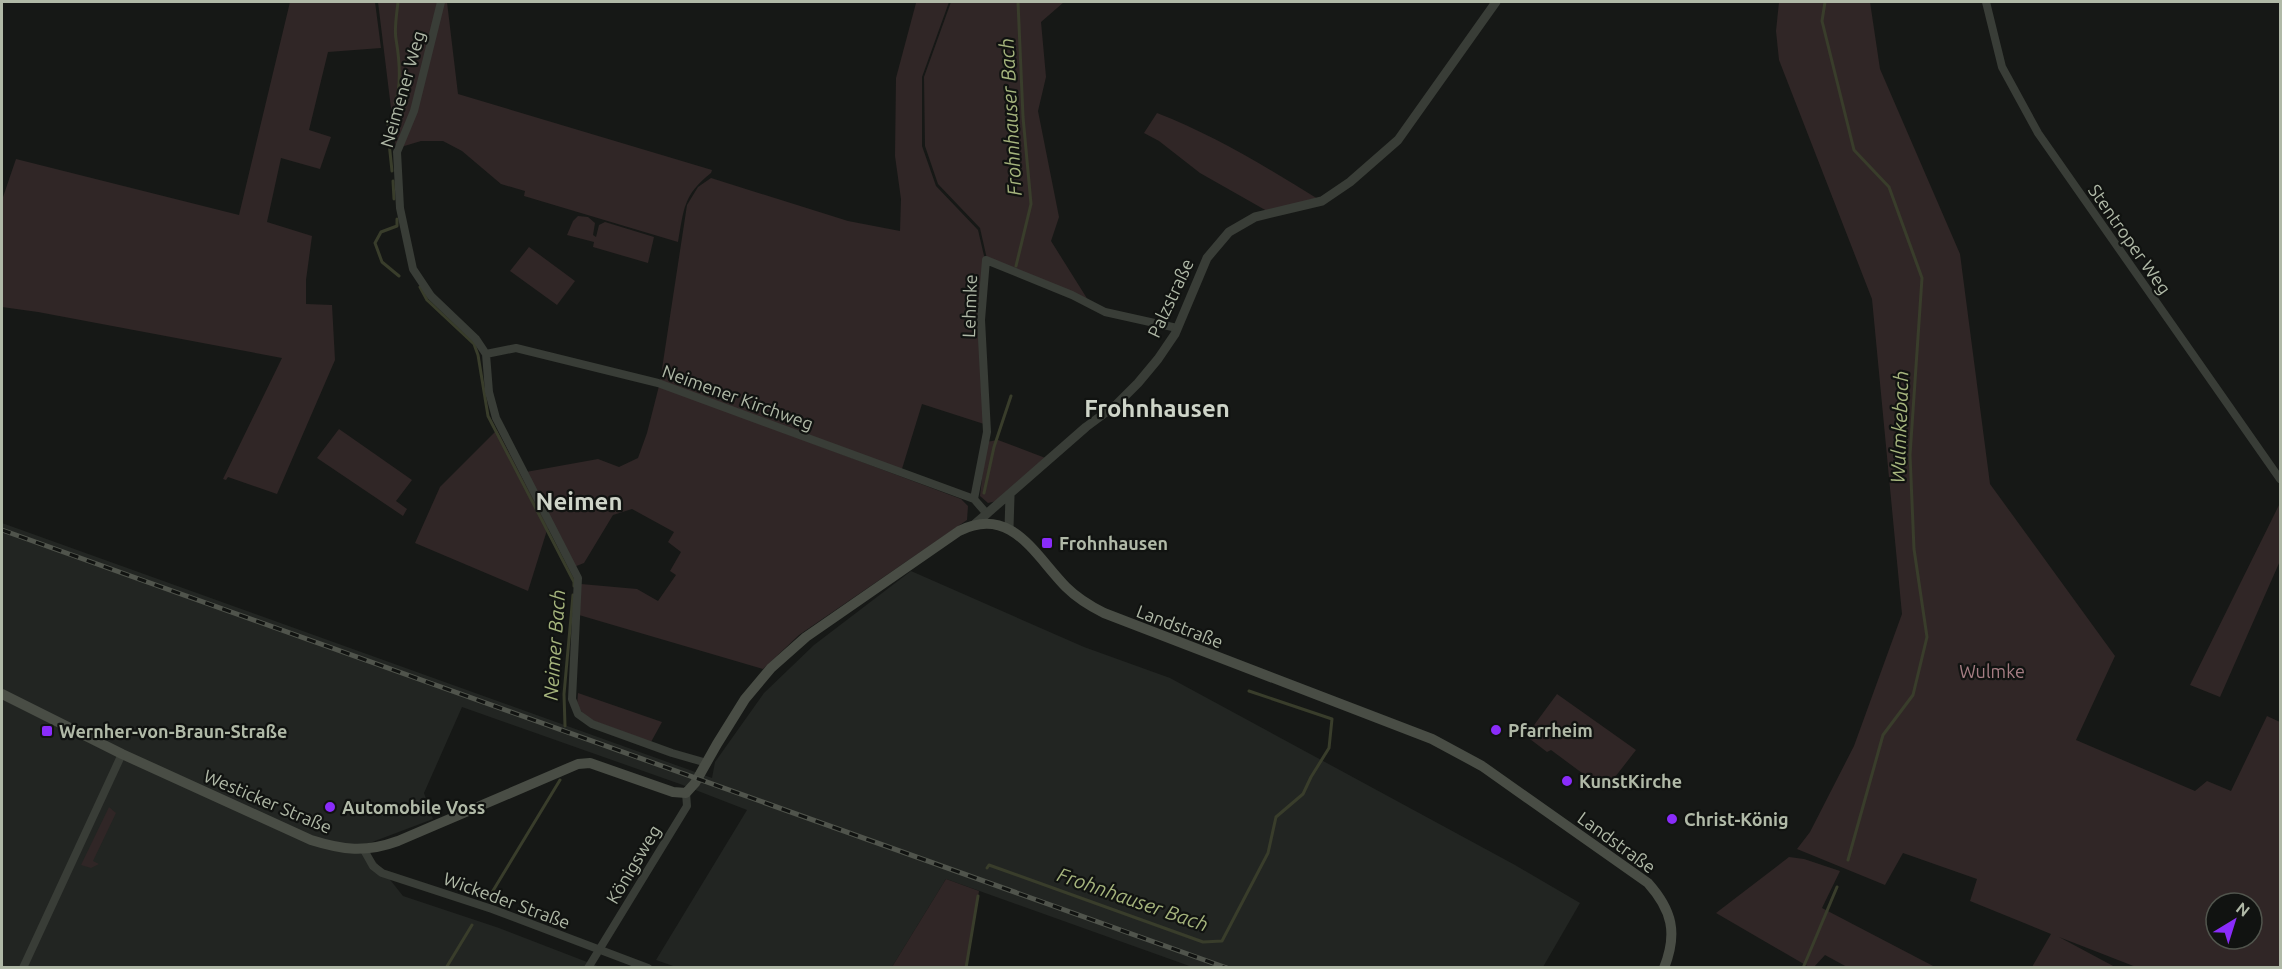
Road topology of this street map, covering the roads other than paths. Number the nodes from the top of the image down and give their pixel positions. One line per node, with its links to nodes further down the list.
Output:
1 (441, 2): 5 (street, Neimener Weg)
2 (1496, 2): 4 (street, Palzstraße)
3 (1986, 2): 6 (street, Stentroper Weg)
4 (1177, 328): 7 (street, Palzstraße); 8 (street, Lehmke)
5 (486, 354): 8 (street, Neimener Kirchweg); 14 (street)
6 (2280, 479)
7 (1010, 496): 9 (street, Palzstraße); 11 (street)
8 (974, 499): 9 (street)
9 (987, 514): 10 (street, Palzstraße)
10 (975, 524): 11 (main road); 14 (main road)
11 (1009, 528): 21 (main road, Landstraße)
12 (2, 694): 13 (main road, Westicker Straße)
13 (122, 754): 16 (main road, Westicker Straße); 18 (street)
14 (707, 763): 15 (main road)
15 (686, 793): 16 (main road, Westicker Straße); 17 (street, Königsweg)
16 (364, 850): 17 (street, Wickeder Straße)
17 (599, 950): 19 (street, Königsweg); 20 (street, Wickeder Straße)
18 (23, 968)
19 (588, 968)
20 (648, 968)
21 (1664, 968)

